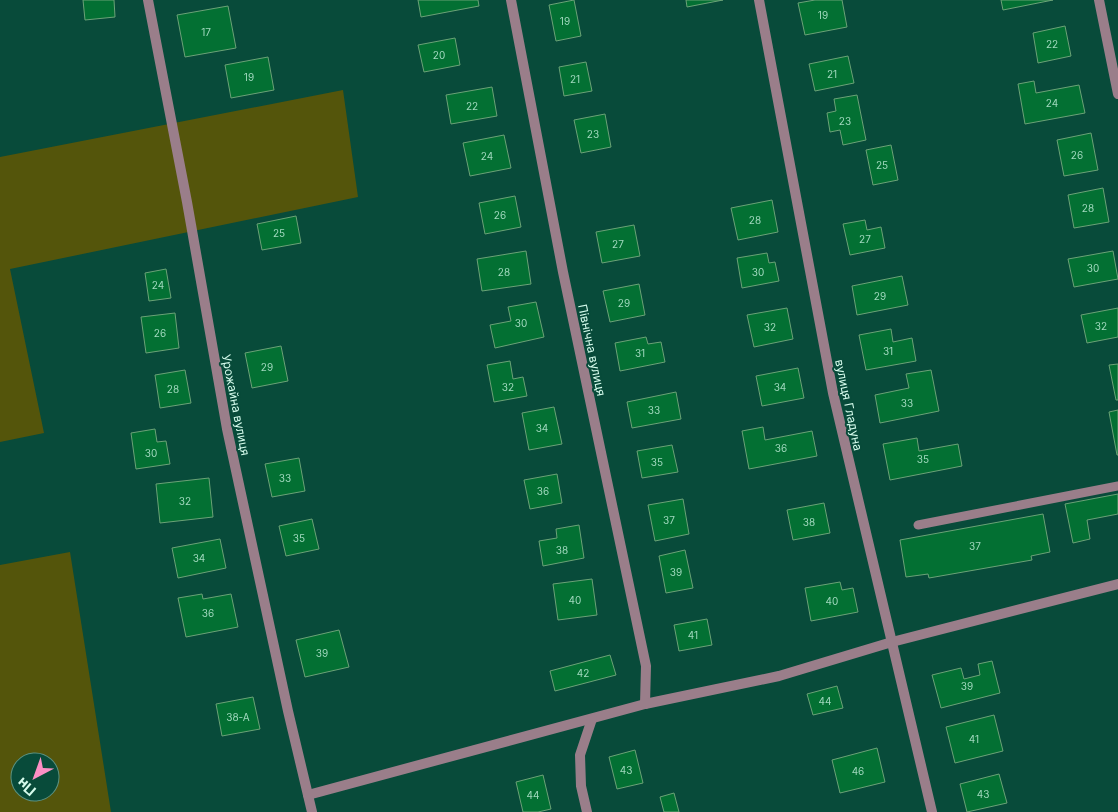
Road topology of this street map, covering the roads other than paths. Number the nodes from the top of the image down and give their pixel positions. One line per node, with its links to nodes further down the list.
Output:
1 (148, 0): 12 (street, Урожайна вулиця)
2 (511, 0): 10 (street, Північна вулиця)
3 (759, 0): 9 (street, вулиця Гладуна)
4 (1099, 0): 5 (street)
5 (1118, 94)
6 (1118, 486): 7 (lane)
7 (918, 525)
8 (1118, 584): 9 (street)
9 (892, 642): 10 (street); 15 (street, вулиця Гладуна)
10 (645, 704): 11 (street)
11 (592, 720): 12 (street); 14 (street)
12 (308, 795): 13 (street, Урожайна вулиця)
13 (312, 812)
14 (587, 812)
15 (932, 812)

